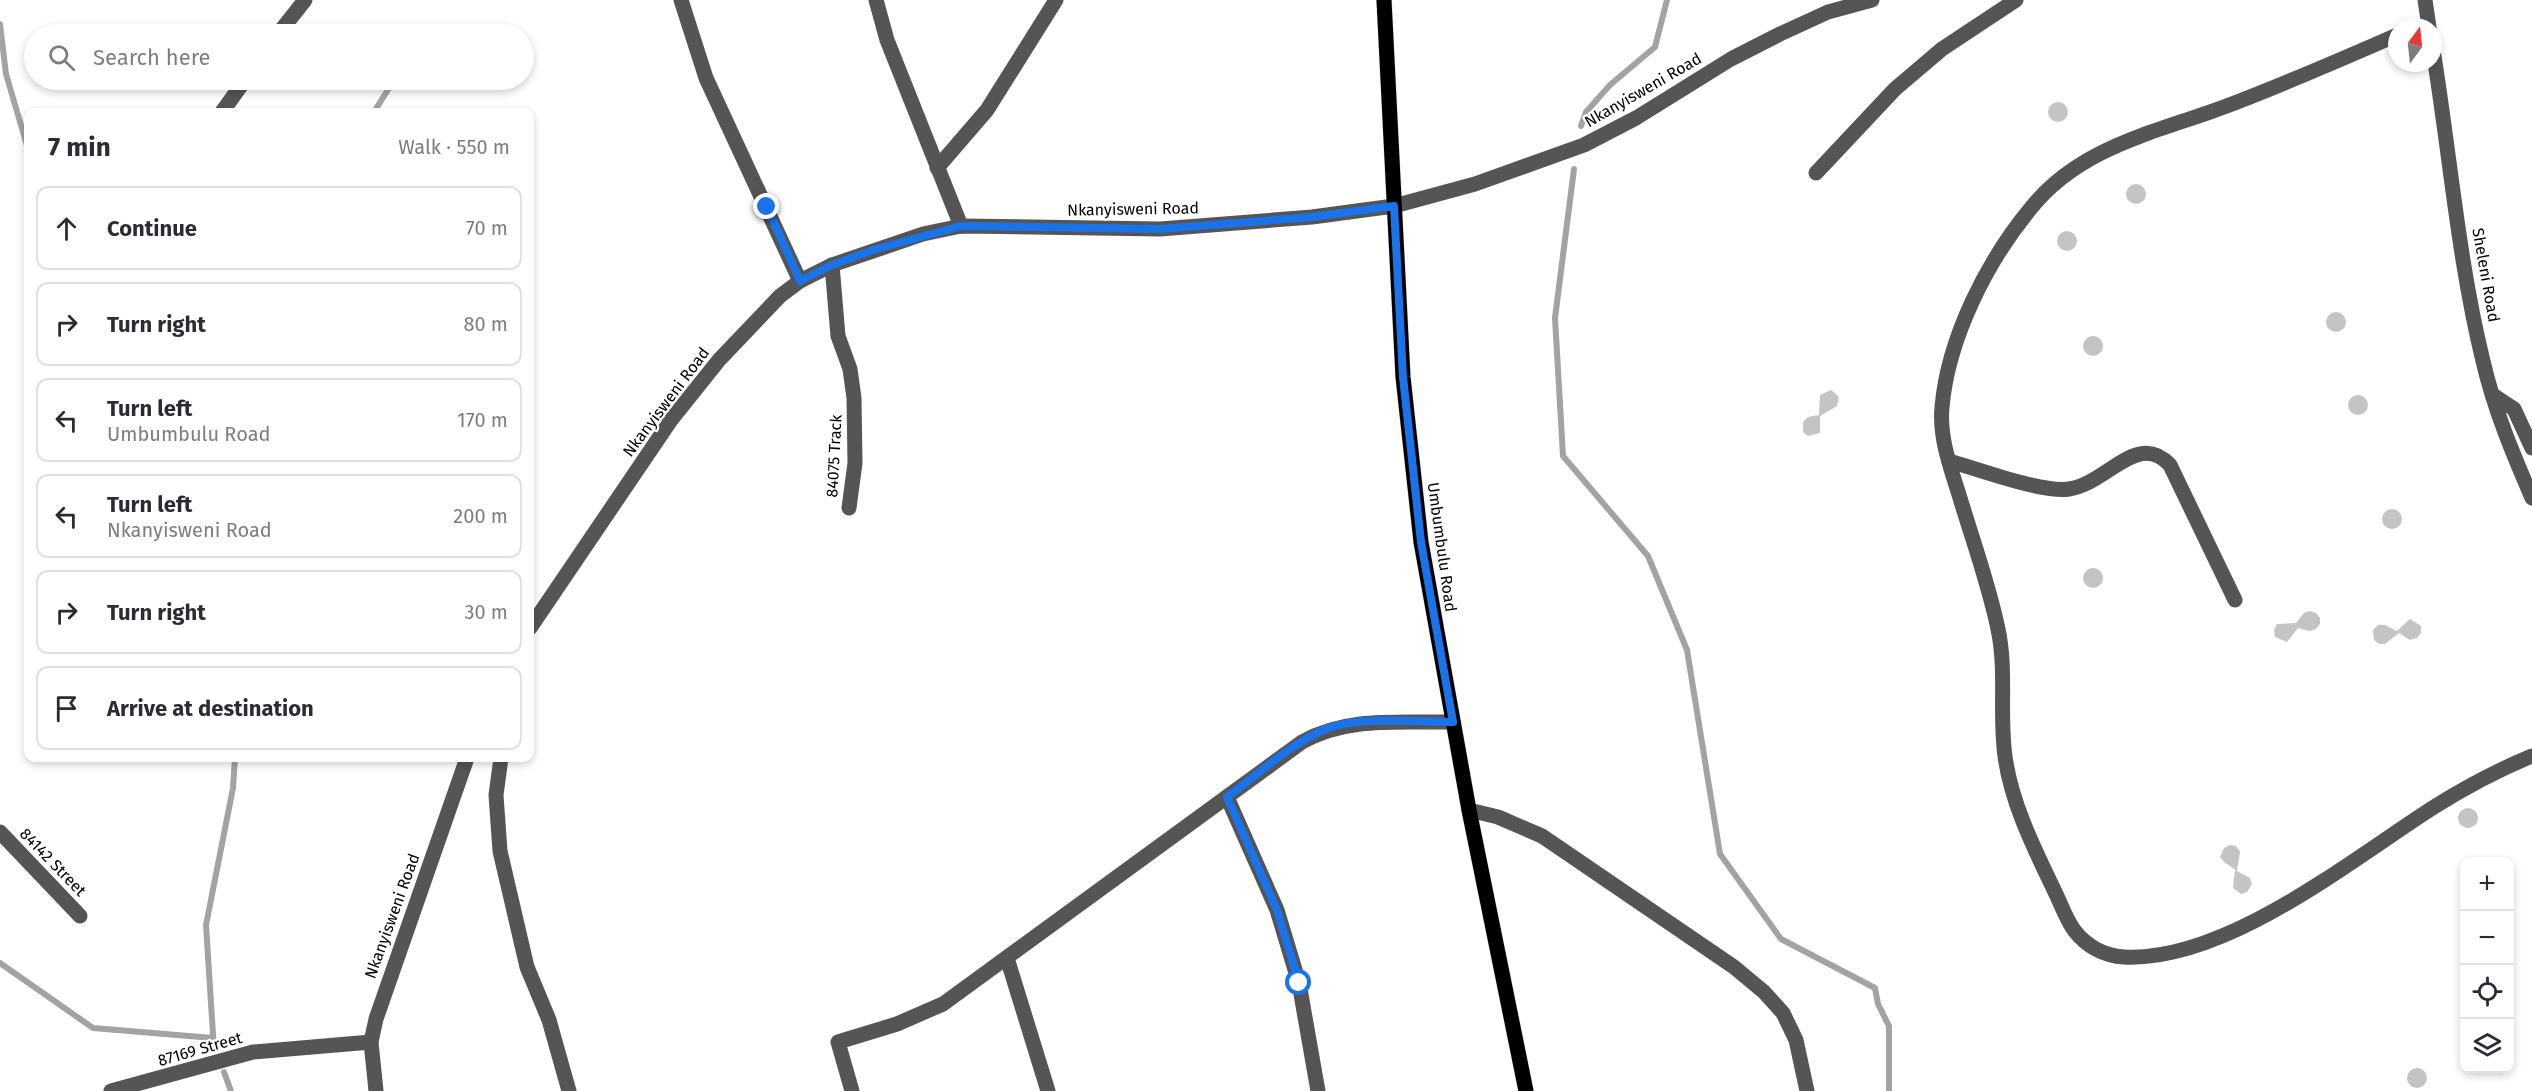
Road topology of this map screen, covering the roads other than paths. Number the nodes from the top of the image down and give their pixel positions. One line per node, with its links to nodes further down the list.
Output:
1 (304, 0): 10 (street)
2 (681, 0): 20 (street)
3 (876, 0): 15 (street)
4 (1056, 0): 15 (street)
5 (1384, 0): 17 (main road, Umbumbulu Road)
6 (1872, 0): 17 (street, Nkanyisweni Road)
7 (2016, 0): 16 (street)
8 (2425, 0): 9 (street)
9 (2425, 18)
10 (286, 24)
11 (2388, 40): 23 (street)
12 (2436, 72): 21 (street, Sheleni Road)
13 (238, 90): 14 (street)
14 (225, 108)
15 (937, 168): 18 (street)
16 (1816, 173)
17 (1394, 206): 18 (street, Nkanyisweni Road); 28 (main road, Umbumbulu Road)
18 (961, 226): 19 (street, Nkanyisweni Road)
19 (832, 265): 20 (street, Nkanyisweni Road); 25 (street, 84075 Track)
20 (800, 281): 27 (street, Nkanyisweni Road)
21 (2493, 395): 22 (street); 24 (street, Sheleni Road)
22 (2532, 448)
23 (1949, 461): 26 (street); 29 (street)
24 (2532, 498)
25 (849, 508)
26 (2235, 600)
27 (534, 622)
28 (1453, 722): 32 (street); 33 (main road, Umbumbulu Road)
29 (2532, 756)
30 (465, 762): 37 (street, Nkanyisweni Road)
31 (500, 762): 40 (street)
32 (1227, 797): 36 (street); 43 (street)
33 (1469, 810): 44 (main road, Umbumbulu Road); 45 (street)
34 (0, 832): 35 (street, 84142 Street)
35 (80, 916)
36 (1007, 958): 41 (street); 42 (street)
37 (371, 1042): 38 (street, 87169 Street); 39 (street, Nkanyisweni Road)
38 (111, 1091)
39 (376, 1091)
40 (569, 1091)
41 (852, 1091)
42 (1048, 1091)
43 (1318, 1091)
44 (1526, 1091)
45 (1807, 1091)

